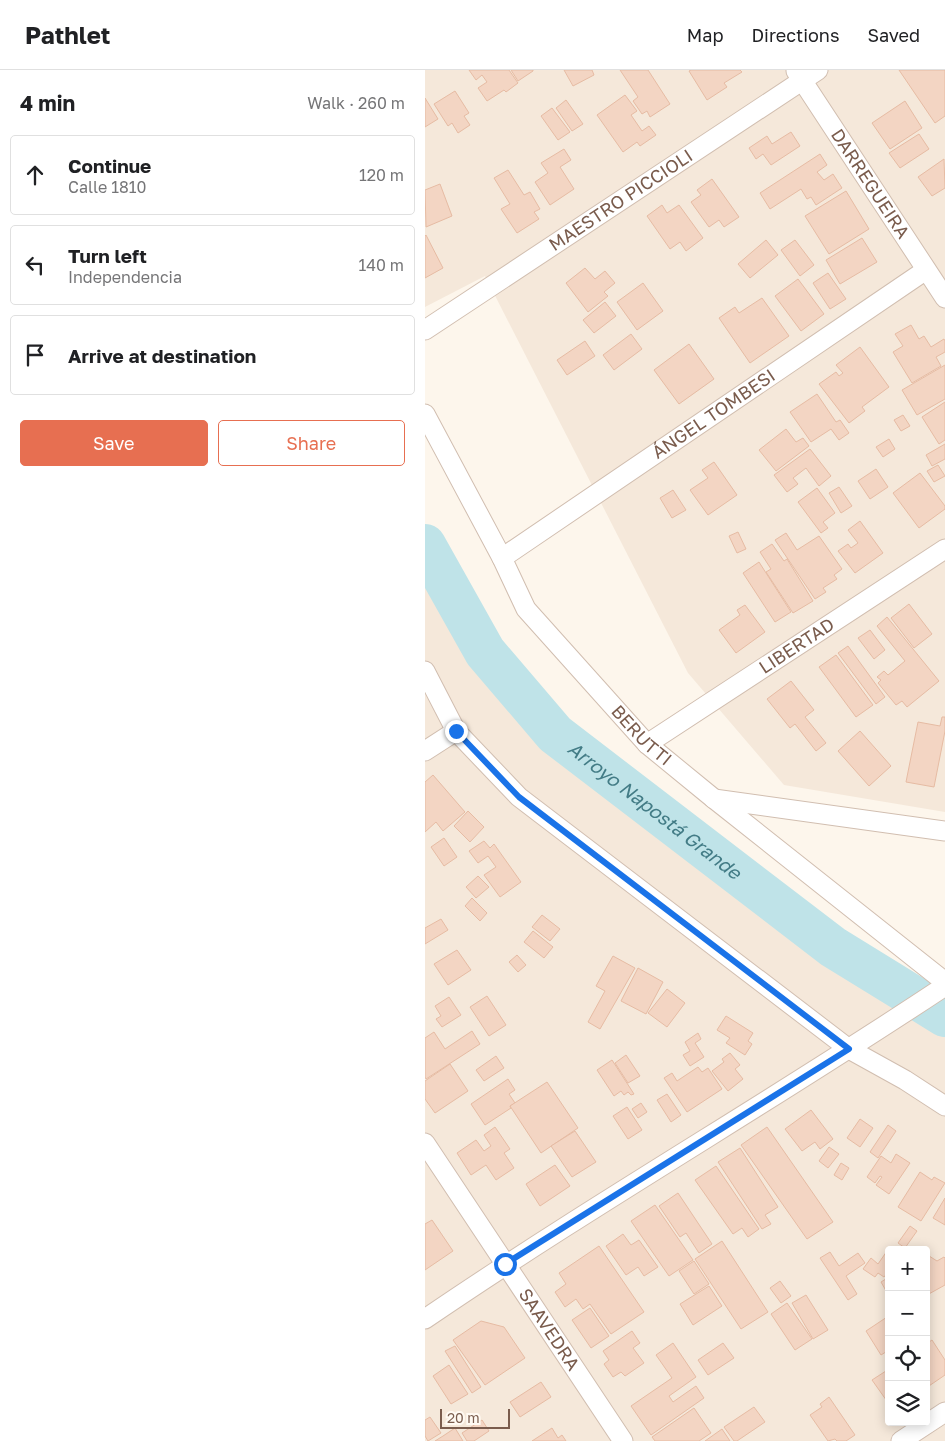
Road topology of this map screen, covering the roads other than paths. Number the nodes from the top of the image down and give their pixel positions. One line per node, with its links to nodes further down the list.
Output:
1 (818, 70): 2 (street, MAESTRO PICCIOLI)
2 (799, 75): 3 (street, DARREGUEIRA); 5 (street, MAESTRO PICCIOLI)
3 (926, 270): 4 (street, DARREGUEIRA); 8 (street, ÁNGEL TOMBESI)
4 (945, 298)
5 (425, 330)
6 (425, 414): 8 (street, BERUTTI)
7 (945, 549): 11 (street, LIBERTAD)
8 (502, 558): 11 (street, BERUTTI)
9 (425, 671): 10 (street)
10 (456, 731): 12 (street); 16 (street)
11 (647, 744): 13 (street, BERUTTI)
12 (425, 751)
13 (713, 798): 14 (street); 15 (street, BERUTTI)
14 (945, 831)
15 (941, 988): 16 (street)
16 (849, 1049): 17 (street); 19 (street)
17 (945, 1106)
18 (425, 1143): 19 (street, SAAVEDRA)
19 (505, 1264): 20 (street); 22 (street, SAAVEDRA)
20 (425, 1319)
21 (945, 1412): 23 (street)
22 (623, 1441)
23 (901, 1441)

